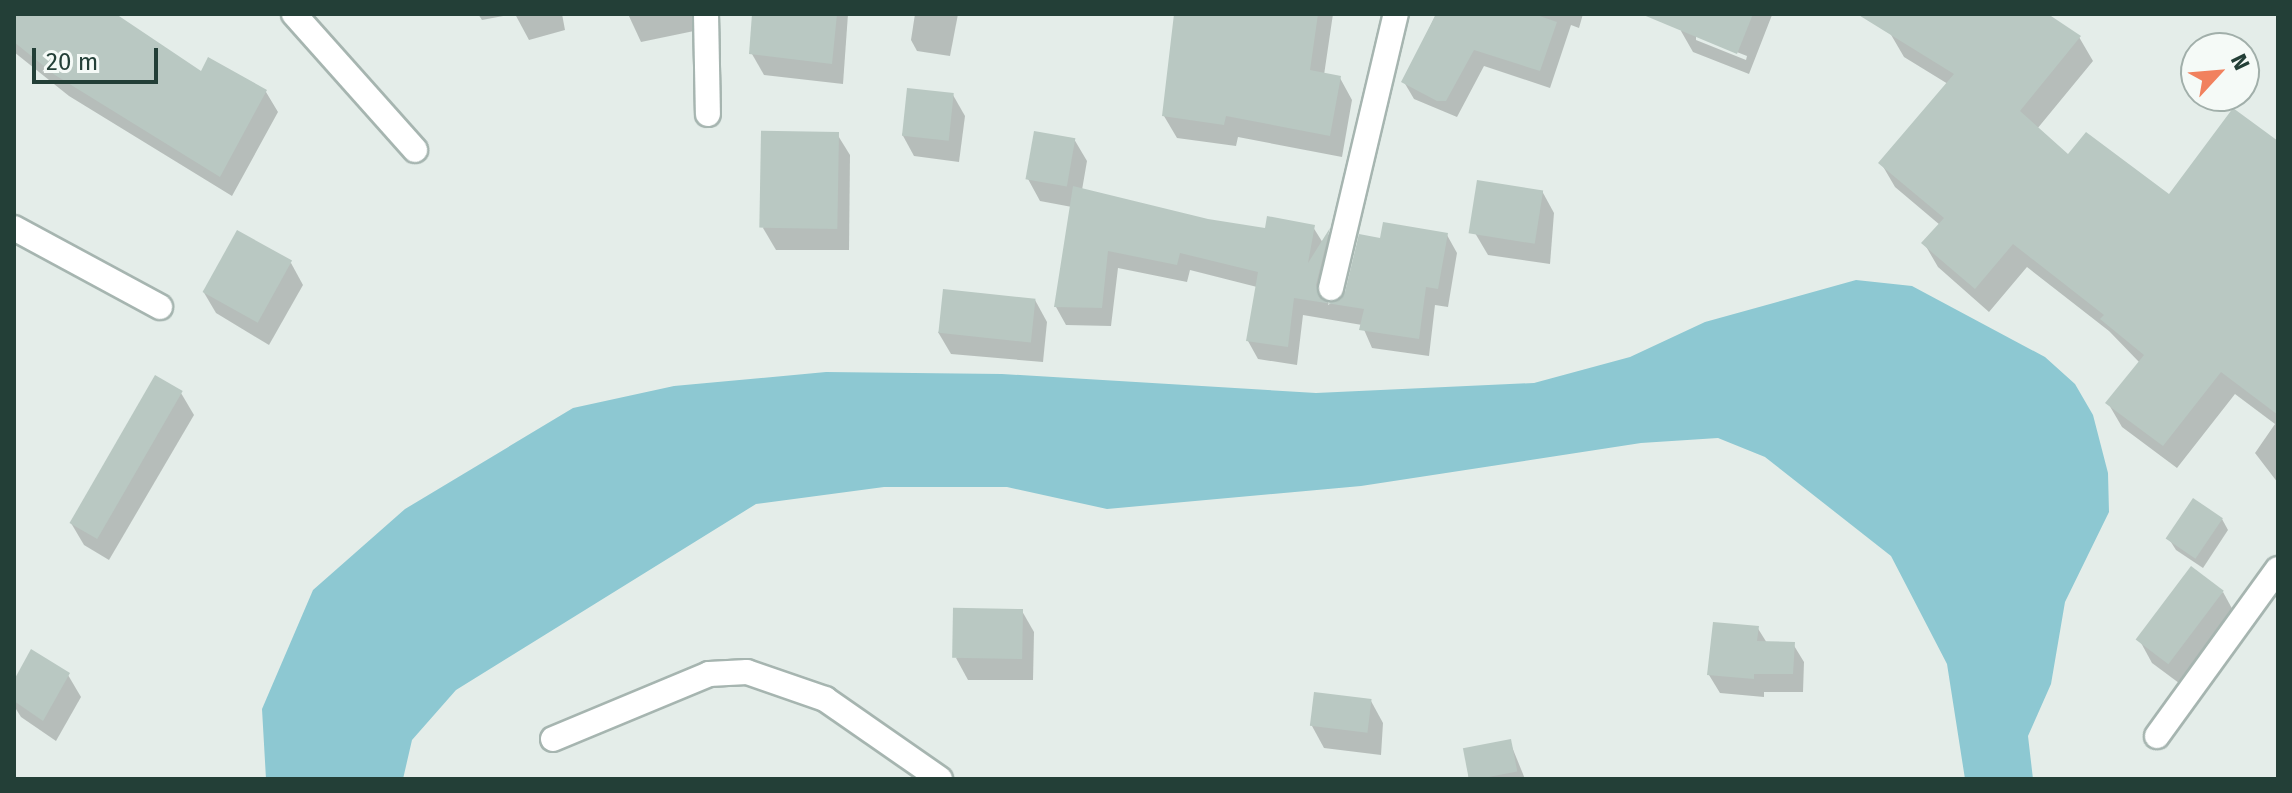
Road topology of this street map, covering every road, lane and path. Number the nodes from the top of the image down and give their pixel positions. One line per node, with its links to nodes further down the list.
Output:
1 (294, 14): 5 (street)
2 (706, 14): 4 (street)
3 (1396, 14): 7 (street)
4 (708, 114)
5 (415, 150)
6 (14, 228): 8 (street)
7 (1331, 288)
8 (160, 307)
9 (2278, 569): 10 (street)
10 (2157, 736)
11 (553, 739): 12 (street)
12 (940, 779)

